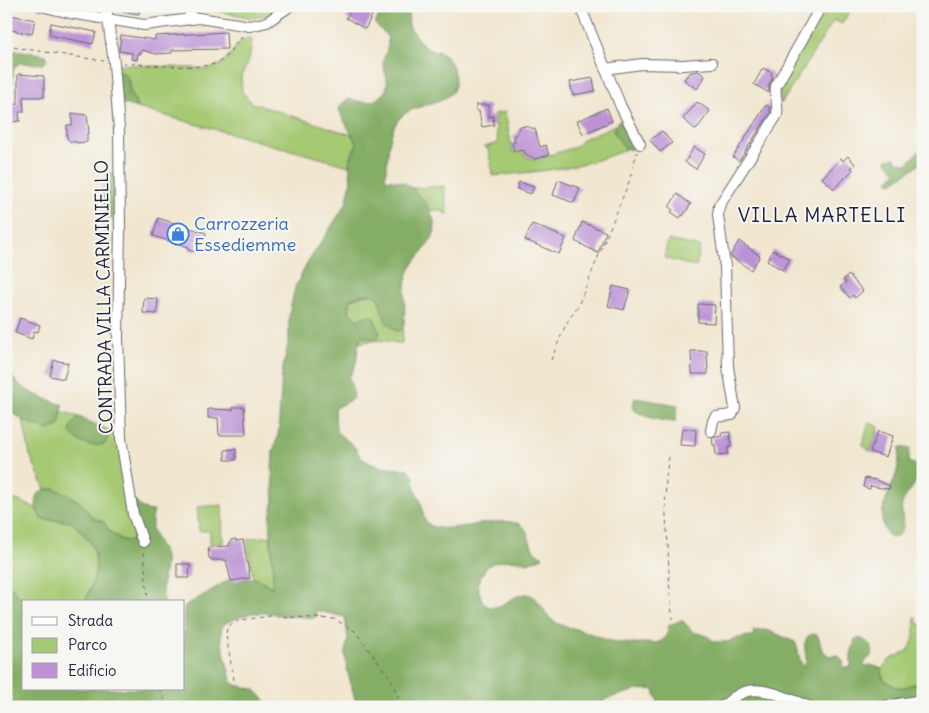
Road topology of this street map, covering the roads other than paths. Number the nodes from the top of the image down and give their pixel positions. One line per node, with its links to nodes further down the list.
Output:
1 (41, 6): 9 (street)
2 (106, 6): 9 (street, CONTRADA VILLA CARMINIELLO)
3 (189, 6): 8 (street)
4 (198, 6): 8 (street)
5 (290, 6): 8 (street)
6 (580, 6): 11 (street)
7 (821, 6): 13 (street)
8 (195, 18): 9 (street)
9 (107, 19): 14 (street, CONTRADA VILLA CARMINIELLO)
10 (712, 62): 11 (street)
11 (606, 69): 12 (street)
12 (639, 148)
13 (711, 431)
14 (143, 542)
15 (923, 700): 18 (street)
16 (722, 707): 17 (street)
17 (810, 707)
18 (880, 707)

